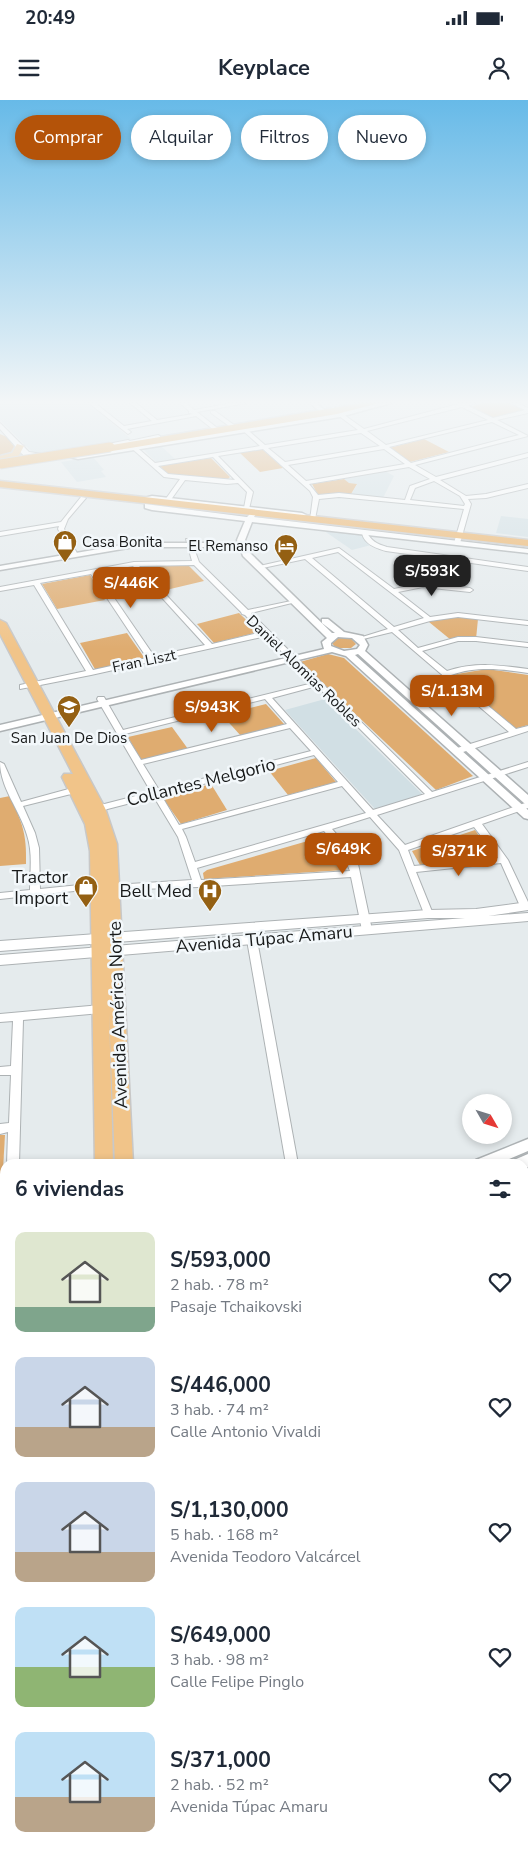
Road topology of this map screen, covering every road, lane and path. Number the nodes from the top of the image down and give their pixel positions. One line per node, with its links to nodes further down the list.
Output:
1 (179, 485): 12 (street)
2 (243, 485): 16 (street)
3 (307, 485): 8 (street)
4 (418, 485): 13 (street)
5 (445, 485): 10 (street)
6 (0, 486): 9 (highway); 11 (highway); 14 (highway)
7 (528, 486): 10 (street)
8 (316, 497): 13 (street); 17 (street)
9 (83, 498): 11 (highway); 18 (street)
10 (464, 498): 15 (street)
11 (99, 500): 14 (highway)
12 (168, 500): 14 (street); 16 (street)
13 (408, 502): 15 (street)
14 (145, 503): 16 (highway)
15 (467, 508): 22 (street)
16 (254, 515): 17 (highway); 17 (street); 19 (street); 22 (highway); 25 (street)
17 (313, 518): 22 (highway)
18 (62, 524): 20 (street); 28 (street)
19 (364, 532): 21 (street); 26 (street)
20 (0, 534)
21 (390, 535): 22 (street); 26 (street)
22 (459, 538): 24 (highway); 27 (highway)
23 (188, 542): 25 (street); 28 (street); 31 (street, Daniel Alomias Robles)
24 (528, 542)
25 (245, 543): 33 (street)
26 (384, 548): 34 (street)
27 (528, 549)
28 (74, 553): 32 (street)
29 (307, 556): 33 (street); 39 (street); 45 (street)
30 (134, 564): 31 (street); 35 (street); 52 (street)
31 (196, 564): 41 (street, Daniel Alomias Robles)
32 (0, 566)
33 (261, 566): 40 (street); 47 (street)
34 (527, 569)
35 (92, 571): 36 (street); 57 (street)
36 (36, 582): 37 (street); 59 (street)
37 (0, 589)
38 (470, 590): 39 (street)
39 (393, 591): 42 (street)
40 (294, 601): 41 (street); 50 (street)
41 (244, 613): 46 (street, Daniel Alomias Robles)
42 (429, 619): 43 (street); 45 (street)
43 (528, 622)
44 (0, 623): 63 (main road, Avenida América Norte)
45 (394, 629): 48 (street); 54 (street)
46 (265, 634): 52 (street, Fran Liszt); 56 (street, Daniel Alomias Robles)
47 (342, 634): 48 (street); 50 (street)
48 (361, 639): 53 (street)
49 (0, 641): 63 (main road, Avenida América Norte)
50 (329, 644): 55 (street); 56 (street)
51 (528, 645): 54 (street)
52 (210, 646): 57 (street, Fran Liszt)
53 (360, 650): 55 (street); 62 (street)
54 (418, 650): 60 (street)
55 (349, 654): 64 (street)
56 (290, 658): 61 (street, Daniel Alomias Robles); 66 (street)
57 (152, 659): 59 (street, Fran Liszt)
58 (528, 671): 60 (street)
59 (91, 673): 63 (street, Fran Liszt)
60 (446, 674): 73 (street)
61 (317, 684): 65 (street); 85 (street, Daniel Alomias Robles)
62 (397, 684): 64 (street); 74 (street)
63 (28, 686): 67 (main road, Avenida América Norte)
64 (386, 688): 75 (street)
65 (267, 697): 69 (street); 72 (street)
66 (103, 702): 67 (street); 72 (street)
67 (43, 716): 68 (street); 70 (street); 83 (main road, Avenida América Norte); 88 (main road, Avenida América Norte)
68 (0, 722)
69 (292, 725): 76 (street); 78 (street)
70 (0, 728)
71 (528, 728): 73 (street)
72 (120, 732): 78 (street)
73 (515, 733): 74 (street)
74 (468, 748): 75 (street); 80 (street)
75 (457, 751): 81 (street)
76 (316, 752): 82 (street); 84 (street, Collantes Melgorio)
77 (0, 764): 87 (street)
78 (138, 764): 84 (street)
79 (528, 764): 80 (street)
80 (498, 774): 81 (street); 86 (street)
81 (486, 778): 85 (street); 86 (street)
82 (344, 783): 89 (street); 92 (street)
83 (76, 790): 87 (street); 88 (main road, Avenida América Norte)
84 (156, 794): 88 (street, Collantes Melgorio); 92 (street)
85 (431, 795): 89 (street)
86 (525, 804): 90 (street); 91 (street)
87 (19, 805): 102 (street)
88 (92, 810): 100 (main road, Avenida América Norte); 101 (main road, Avenida América Norte)
89 (372, 814): 93 (street); 94 (street)
90 (528, 816)
91 (476, 823): 94 (street); 95 (street)
92 (177, 828): 96 (street)
93 (326, 828): 96 (street); 98 (street)
94 (403, 849): 97 (street)
95 (504, 860): 97 (street); 104 (street)
96 (193, 866): 99 (street)
97 (412, 869): 105 (street)
98 (355, 874): 99 (street); 107 (street)
99 (198, 884): 101 (street)
100 (99, 886): 102 (street); 106 (main road, Avenida América Norte)
101 (114, 888): 106 (main road, Avenida América Norte)
102 (35, 892): 103 (street)
103 (0, 896)
104 (527, 910): 105 (main road, Avenida Túpac Amaru); 107 (main road, Avenida Túpac Amaru)
105 (428, 914): 107 (main road, Avenida Túpac Amaru)
106 (107, 916): 110 (main road, Avenida América Norte)
107 (366, 925): 108 (main road, Avenida Túpac Amaru); 109 (main road, Avenida Túpac Amaru)
108 (252, 940): 109 (main road, Avenida Túpac Amaru); 126 (street)
109 (139, 942): 110 (main road, Avenida Túpac Amaru)
110 (108, 944): 111 (main road, Avenida Túpac Amaru); 112 (main road, Avenida Túpac Amaru); 113 (main road, Avenida América Norte); 119 (main road, Avenida América Norte)
111 (0, 946)
112 (0, 960)
113 (101, 1009): 114 (street); 121 (main road, Avenida América Norte)
114 (18, 1016): 115 (street); 116 (street)
115 (0, 1018)
116 (16, 1070): 117 (street); 118 (street)
117 (0, 1072)
118 (14, 1127): 120 (street); 123 (street)
119 (122, 1128): 121 (main road); 125 (main road, Avenida América Norte)
120 (0, 1129)
121 (104, 1129): 124 (main road, Avenida América Norte)
122 (528, 1144): 127 (street)
123 (13, 1159)
124 (104, 1159)
125 (124, 1159)
126 (291, 1159)
127 (493, 1159)

